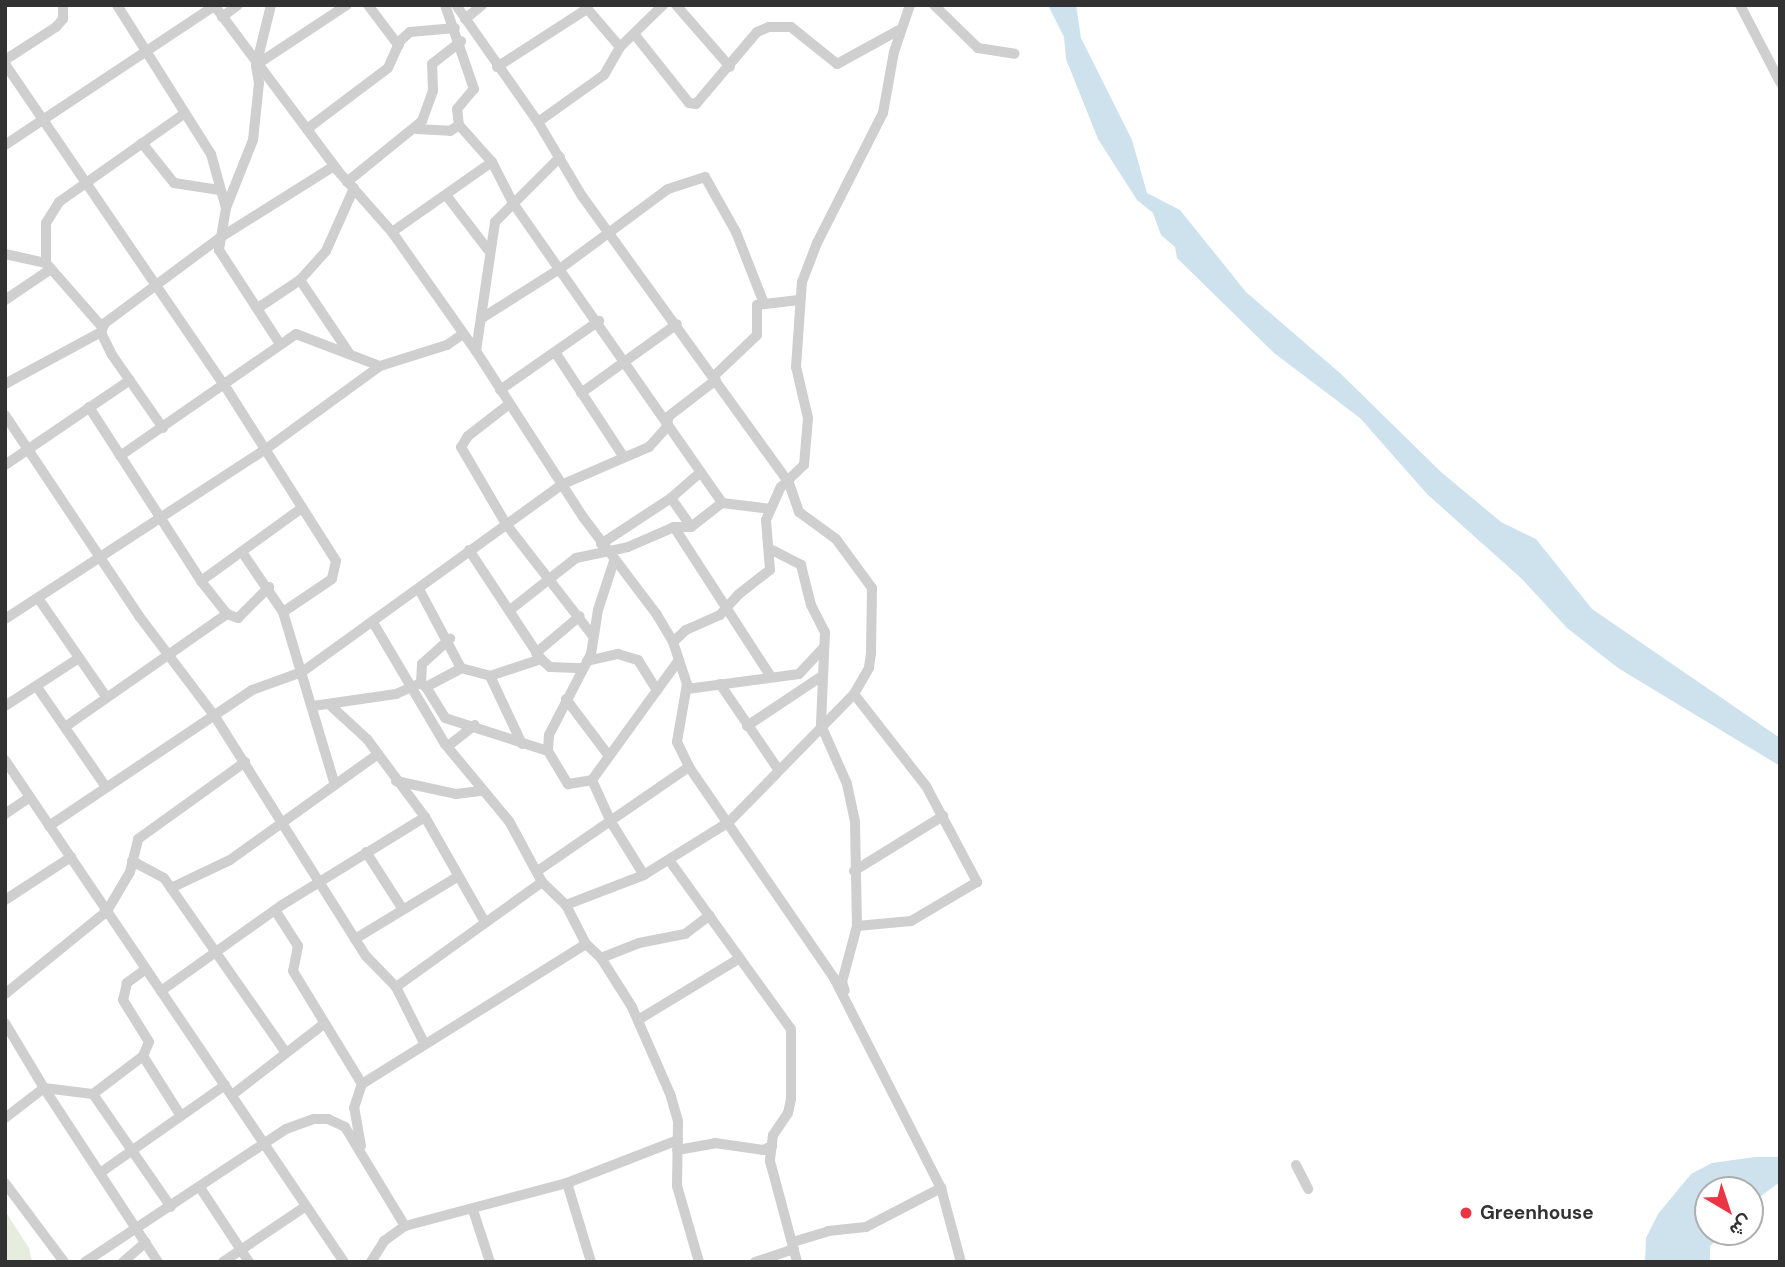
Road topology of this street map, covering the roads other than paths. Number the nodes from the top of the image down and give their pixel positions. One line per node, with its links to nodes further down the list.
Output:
1 (63, 5): 27 (street)
2 (117, 5): 25 (street)
3 (214, 5): 17 (street); 25 (street)
4 (238, 5): 17 (street)
5 (271, 5): 28 (street)
6 (347, 5): 28 (street)
7 (368, 5): 23 (street)
8 (446, 5): 19 (street)
9 (456, 5): 18 (street)
10 (482, 5): 18 (street)
11 (663, 5): 21 (street)
12 (676, 5): 30 (street)
13 (910, 5): 20 (street)
14 (934, 5): 26 (street)
15 (1740, 5): 31 (street)
16 (585, 7): 24 (street); 29 (street)
17 (222, 17): 28 (street)
18 (465, 19): 29 (street)
19 (455, 27): 22 (street); 23 (street)
20 (899, 30): 30 (street); 60 (street)
21 (635, 35): 24 (street); 30 (street)
22 (461, 41): 36 (street); 38 (street)
23 (399, 46): 37 (street)
24 (620, 47): 35 (street)
25 (147, 50): 33 (street); 34 (street)
26 (1015, 54)
27 (5, 62): 34 (street)
28 (256, 66): 37 (street); 49 (street)
29 (497, 67): 35 (street)
30 (730, 67)
31 (1776, 67): 32 (street)
32 (1780, 82)
33 (185, 113): 39 (street); 46 (street)
34 (42, 120): 40 (street); 44 (street)
35 (538, 122): 41 (street)
36 (458, 125): 38 (street); 42 (street)
37 (307, 129): 43 (street)
38 (416, 129): 45 (street)
39 (142, 143): 44 (street); 46 (street)
40 (5, 145)
41 (560, 157): 48 (street); 50 (street)
42 (492, 162): 47 (street); 48 (street)
43 (334, 166): 45 (street); 52 (street)
44 (85, 184): 55 (street); 58 (street)
45 (350, 185): 51 (street); 57 (street)
46 (219, 190): 49 (street)
47 (446, 195): 51 (street); 53 (street)
48 (513, 203): 53 (street); 56 (street)
49 (226, 208): 52 (street)
50 (611, 230): 56 (street); 61 (street); 65 (street)
51 (392, 232): 67 (street)
52 (221, 237): 58 (street); 62 (street)
53 (488, 250): 63 (street)
54 (5, 254): 55 (street)
55 (49, 266): 59 (street); 66 (street)
56 (561, 268): 63 (street); 64 (street)
57 (300, 280): 62 (street); 71 (street)
58 (155, 285): 66 (street); 77 (street)
59 (5, 300)
60 (800, 300): 61 (street); 91 (street)
61 (764, 301): 74 (street)
62 (258, 308): 68 (street)
63 (482, 318): 69 (street)
64 (599, 321): 70 (street); 72 (street)
65 (677, 324): 72 (street); 74 (street)
66 (102, 329): 75 (street); 76 (street)
67 (463, 334): 69 (street); 73 (street)
68 (280, 344): 71 (street); 77 (street)
69 (476, 351): 78 (street)
70 (555, 352): 78 (street); 79 (street)
71 (349, 354): 73 (street)
72 (626, 361): 79 (street); 84 (street)
73 (380, 366): 86 (street)
74 (715, 378): 84 (street); 91 (street)
75 (130, 380): 81 (street); 83 (street)
76 (5, 384)
77 (225, 386): 83 (street); 86 (street)
78 (500, 390): 80 (street)
79 (581, 393): 88 (street)
80 (509, 405): 92 (street); 98 (street)
81 (89, 407): 85 (street); 87 (street)
82 (5, 415): 85 (street)
83 (163, 428): 87 (street)
84 (666, 428): 88 (street); 90 (street)
85 (28, 449): 89 (street); 105 (street)
86 (265, 449): 95 (street); 97 (street)
87 (120, 456): 97 (street)
88 (623, 456): 92 (street)
89 (5, 466)
90 (700, 473): 93 (street); 94 (street)
91 (789, 483): 96 (street); 138 (street)
92 (561, 485): 98 (street); 101 (street)
93 (671, 498): 100 (street); 101 (street)
94 (722, 503): 96 (street); 100 (street)
95 (302, 508): 104 (street); 114 (street)
96 (771, 509): 103 (street)
97 (160, 518): 105 (street); 108 (street)
98 (506, 524): 102 (street); 107 (street)
99 (674, 527): 100 (street); 101 (street); 112 (street)
100 (691, 527)
101 (604, 547): 106 (street); 107 (street)
102 (469, 550): 110 (street); 113 (street)
103 (772, 550): 112 (street); 122 (street)
104 (242, 552): 108 (street); 109 (street)
105 (100, 557): 111 (street); 123 (street)
106 (614, 561): 119 (street); 121 (street)
107 (548, 578): 113 (street); 116 (street)
108 (201, 581): 115 (street)
109 (269, 587): 114 (street); 115 (street)
110 (419, 589): 118 (street); 120 (street)
111 (38, 598): 117 (street); 125 (street)
112 (727, 609): 121 (street); 132 (street)
113 (510, 610): 124 (street)
114 (283, 612): 129 (street)
115 (227, 614): 123 (street)
116 (580, 616): 119 (street); 124 (street)
117 (5, 619)
118 (374, 624): 129 (street); 134 (street)
119 (593, 636): 127 (street)
120 (450, 639): 128 (street); 134 (street)
121 (673, 642): 126 (street)
122 (823, 648): 131 (street); 132 (street)
123 (167, 653): 139 (street); 144 (street)
124 (538, 656): 127 (street); 130 (street)
125 (79, 658): 135 (street); 139 (street)
126 (679, 660): 136 (street); 137 (street)
127 (585, 664): 137 (street); 140 (street)
128 (461, 668): 130 (street); 134 (street)
129 (302, 673): 142 (street); 144 (street)
130 (490, 676): 151 (street)
131 (822, 676): 148 (street); 149 (street)
132 (771, 677): 133 (street)
133 (720, 684): 136 (street); 149 (street)
134 (420, 686): 143 (street); 145 (street); 146 (street)
135 (37, 687): 141 (street); 150 (street)
136 (687, 689): 158 (street)
137 (657, 691): 155 (street)
138 (854, 694): 148 (street); 167 (street)
139 (107, 698): 150 (street)
140 (566, 699): 153 (street); 155 (street)
141 (5, 706)
142 (313, 706): 143 (street); 162 (street)
143 (331, 706): 154 (street)
144 (214, 715): 157 (street); 163 (street)
145 (445, 718): 146 (street); 147 (street)
146 (434, 724): 152 (street)
147 (475, 725): 151 (street); 152 (street)
148 (821, 725): 159 (street); 178 (street)
149 (747, 726): 159 (street)
150 (65, 727): 163 (street)
151 (522, 744): 153 (street)
152 (448, 746): 164 (street)
153 (548, 751): 160 (street)
154 (378, 754): 161 (street); 162 (street)
155 (610, 756): 160 (street)
156 (5, 760): 165 (street)
157 (245, 762): 171 (street); 176 (street)
158 (689, 767): 169 (street); 170 (street)
159 (778, 769): 170 (street)
160 (592, 780): 169 (street)
161 (396, 781): 164 (street); 168 (street)
162 (334, 782): 171 (street)
163 (106, 787): 172 (street)
164 (480, 791): 177 (street)
165 (30, 797): 166 (street); 172 (street)
166 (5, 814)
167 (943, 816): 178 (street); 191 (street)
168 (425, 817): 173 (street); 180 (street)
169 (611, 822): 177 (street); 179 (street)
170 (729, 822): 175 (street); 201 (street)
171 (285, 823): 181 (street); 183 (street)
172 (50, 826): 174 (street)
173 (366, 852): 181 (street); 186 (street)
174 (71, 857): 184 (street); 188 (street)
175 (669, 860): 179 (street); 189 (street)
176 (132, 861): 183 (street); 188 (street)
177 (539, 870): 182 (street)
178 (854, 871): 191 (street)
179 (644, 875): 185 (street)
180 (457, 877): 186 (street); 190 (street)
181 (320, 881): 187 (street); 192 (street)
182 (542, 883): 185 (street); 190 (street)
183 (171, 888): 194 (street)
184 (5, 900)
185 (566, 905): 193 (street)
186 (402, 908): 192 (street)
187 (275, 909): 194 (street); 204 (street)
188 (107, 911): 197 (street); 200 (street)
189 (709, 915): 195 (street); 196 (street)
190 (485, 922): 198 (street)
191 (857, 926): 201 (street)
192 (355, 939): 198 (street)
193 (586, 944): 195 (street); 205 (street)
194 (217, 951): 199 (street); 206 (street)
195 (601, 958): 202 (street)
196 (740, 958): 202 (street); 217 (street)
197 (146, 969): 199 (street); 207 (street)
198 (396, 987): 205 (street)
199 (161, 991): 209 (street)
200 (5, 994)
201 (850, 1009): 224 (street)
202 (638, 1020): 216 (street)
203 (5, 1023): 210 (street)
204 (324, 1024): 206 (street); 208 (street)
205 (425, 1043): 208 (street)
206 (286, 1053): 212 (street)
207 (143, 1056): 211 (street); 213 (street)
208 (362, 1084): 218 (street)
209 (225, 1085): 212 (street); 213 (street)
210 (44, 1088): 211 (street); 214 (street); 221 (street)
211 (93, 1094): 219 (street)
212 (232, 1095): 215 (street)
213 (181, 1116): 219 (street)
214 (5, 1118)
215 (264, 1144): 218 (street); 225 (street); 227 (street)
216 (678, 1145): 217 (street); 223 (street); 245 (street)
217 (772, 1146): 233 (street)
218 (361, 1147): 230 (street)
219 (134, 1151): 221 (street); 228 (street)
220 (1296, 1165): 226 (street)
221 (100, 1173): 231 (street)
222 (5, 1183): 235 (street)
223 (567, 1183): 229 (street); 244 (street)
224 (941, 1188): 233 (street); 248 (street)
225 (201, 1189): 228 (street); 234 (street)
226 (1308, 1189)
227 (306, 1206): 234 (street); 241 (street)
228 (171, 1207): 231 (street)
229 (473, 1210): 230 (street); 243 (street)
230 (405, 1226): 242 (street)
231 (138, 1229): 232 (street); 236 (street)
232 (146, 1242): 237 (street); 238 (street)
233 (794, 1246): 246 (street); 247 (street)
234 (243, 1247): 239 (street); 240 (street)
235 (64, 1262)
236 (85, 1262)
237 (123, 1262)
238 (158, 1262)
239 (223, 1262)
240 (250, 1262)
241 (344, 1262)
242 (371, 1262)
243 (490, 1262)
244 (591, 1262)
245 (699, 1262)
246 (755, 1262)
247 (797, 1262)
248 (961, 1262)

